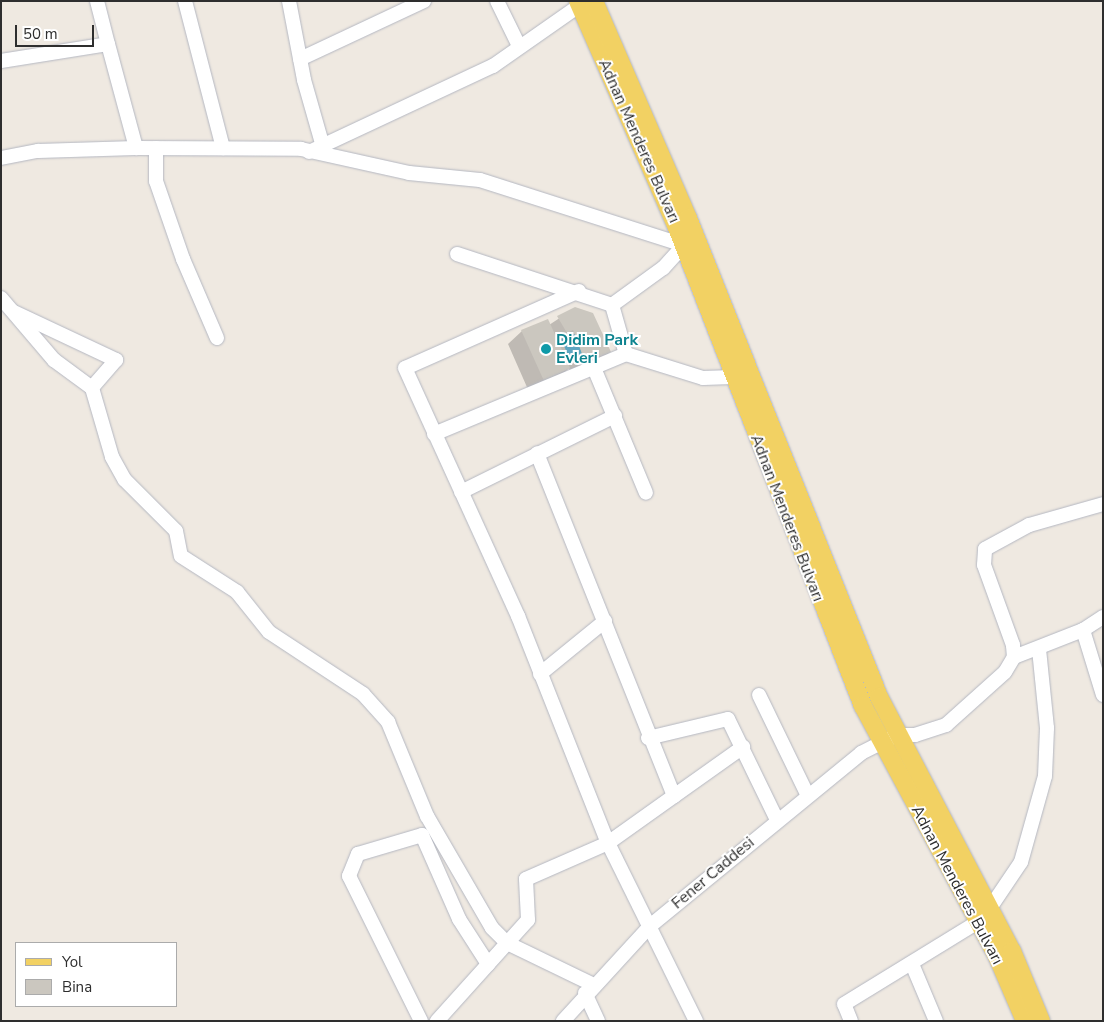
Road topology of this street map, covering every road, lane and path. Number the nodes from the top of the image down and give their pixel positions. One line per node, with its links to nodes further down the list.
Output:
1 (97, 1): 7 (street)
2 (185, 1): 14 (street)
3 (289, 1): 9 (street)
4 (424, 1): 9 (street)
5 (498, 1): 8 (street)
6 (584, 2): 8 (street); 17 (main road, Adnan Menderes Bulvarı); 42 (main road, Adnan Menderes Bulvarı)
7 (108, 44): 10 (street); 12 (street)
8 (519, 46): 11 (street)
9 (300, 59): 11 (street)
10 (1, 61)
11 (322, 143): 15 (street)
12 (136, 148): 13 (street); 16 (street)
13 (156, 148): 14 (street); 23 (street)
14 (224, 148): 15 (street)
15 (309, 152): 17 (street)
16 (2, 157)
17 (684, 245): 21 (street); 26 (main road, Adnan Menderes Bulvarı)
18 (457, 254): 19 (street)
19 (579, 291): 21 (street); 29 (street)
20 (1, 298): 22 (street)
21 (612, 305): 24 (street)
22 (14, 312): 27 (street); 27 (street)
23 (217, 338)
24 (626, 354): 25 (street); 26 (street)
25 (594, 368): 28 (street); 29 (street)
26 (733, 377): 44 (main road, Adnan Menderes Bulvarı)
27 (92, 388): 50 (street)
28 (615, 416): 30 (street); 32 (street)
29 (434, 434): 31 (street)
30 (537, 453): 31 (street); 35 (street)
31 (461, 492): 39 (street)
32 (646, 493)
33 (1103, 504): 38 (street)
34 (1103, 617): 36 (street)
35 (605, 621): 39 (street); 43 (street)
36 (1083, 630): 37 (street); 40 (street)
37 (1039, 649): 38 (street); 52 (street)
38 (1014, 657): 42 (street)
39 (540, 674): 49 (street)
40 (1101, 684)
41 (759, 695): 47 (street)
42 (897, 735): 44 (street, Fener Caddesi); 52 (main road, Adnan Menderes Bulvarı)
43 (648, 738): 45 (street); 46 (street)
44 (880, 744): 47 (street, Fener Caddesi); 53 (main road, Adnan Menderes Bulvarı)
45 (743, 747): 46 (street); 48 (street)
46 (674, 796): 49 (street)
47 (808, 796): 48 (street, Fener Caddesi)
48 (777, 820): 54 (street, Fener Caddesi)
49 (608, 843): 54 (street); 55 (street)
50 (448, 851): 51 (street); 55 (street)
51 (435, 860): 56 (street); 59 (street)
52 (990, 908): 67 (main road, Adnan Menderes Bulvarı)
53 (978, 922): 57 (street); 66 (main road, Adnan Menderes Bulvarı)
54 (650, 926): 58 (street, Fener Caddesi); 63 (street)
55 (507, 943): 56 (street); 58 (street)
56 (488, 964): 60 (street)
57 (912, 964): 64 (street); 65 (street)
58 (590, 989): 61 (street, Fener Caddesi); 62 (street)
59 (421, 1021)
60 (438, 1021)
61 (563, 1021)
62 (598, 1021)
63 (696, 1021)
64 (851, 1021)
65 (936, 1021)
66 (1026, 1021)
67 (1041, 1021)

